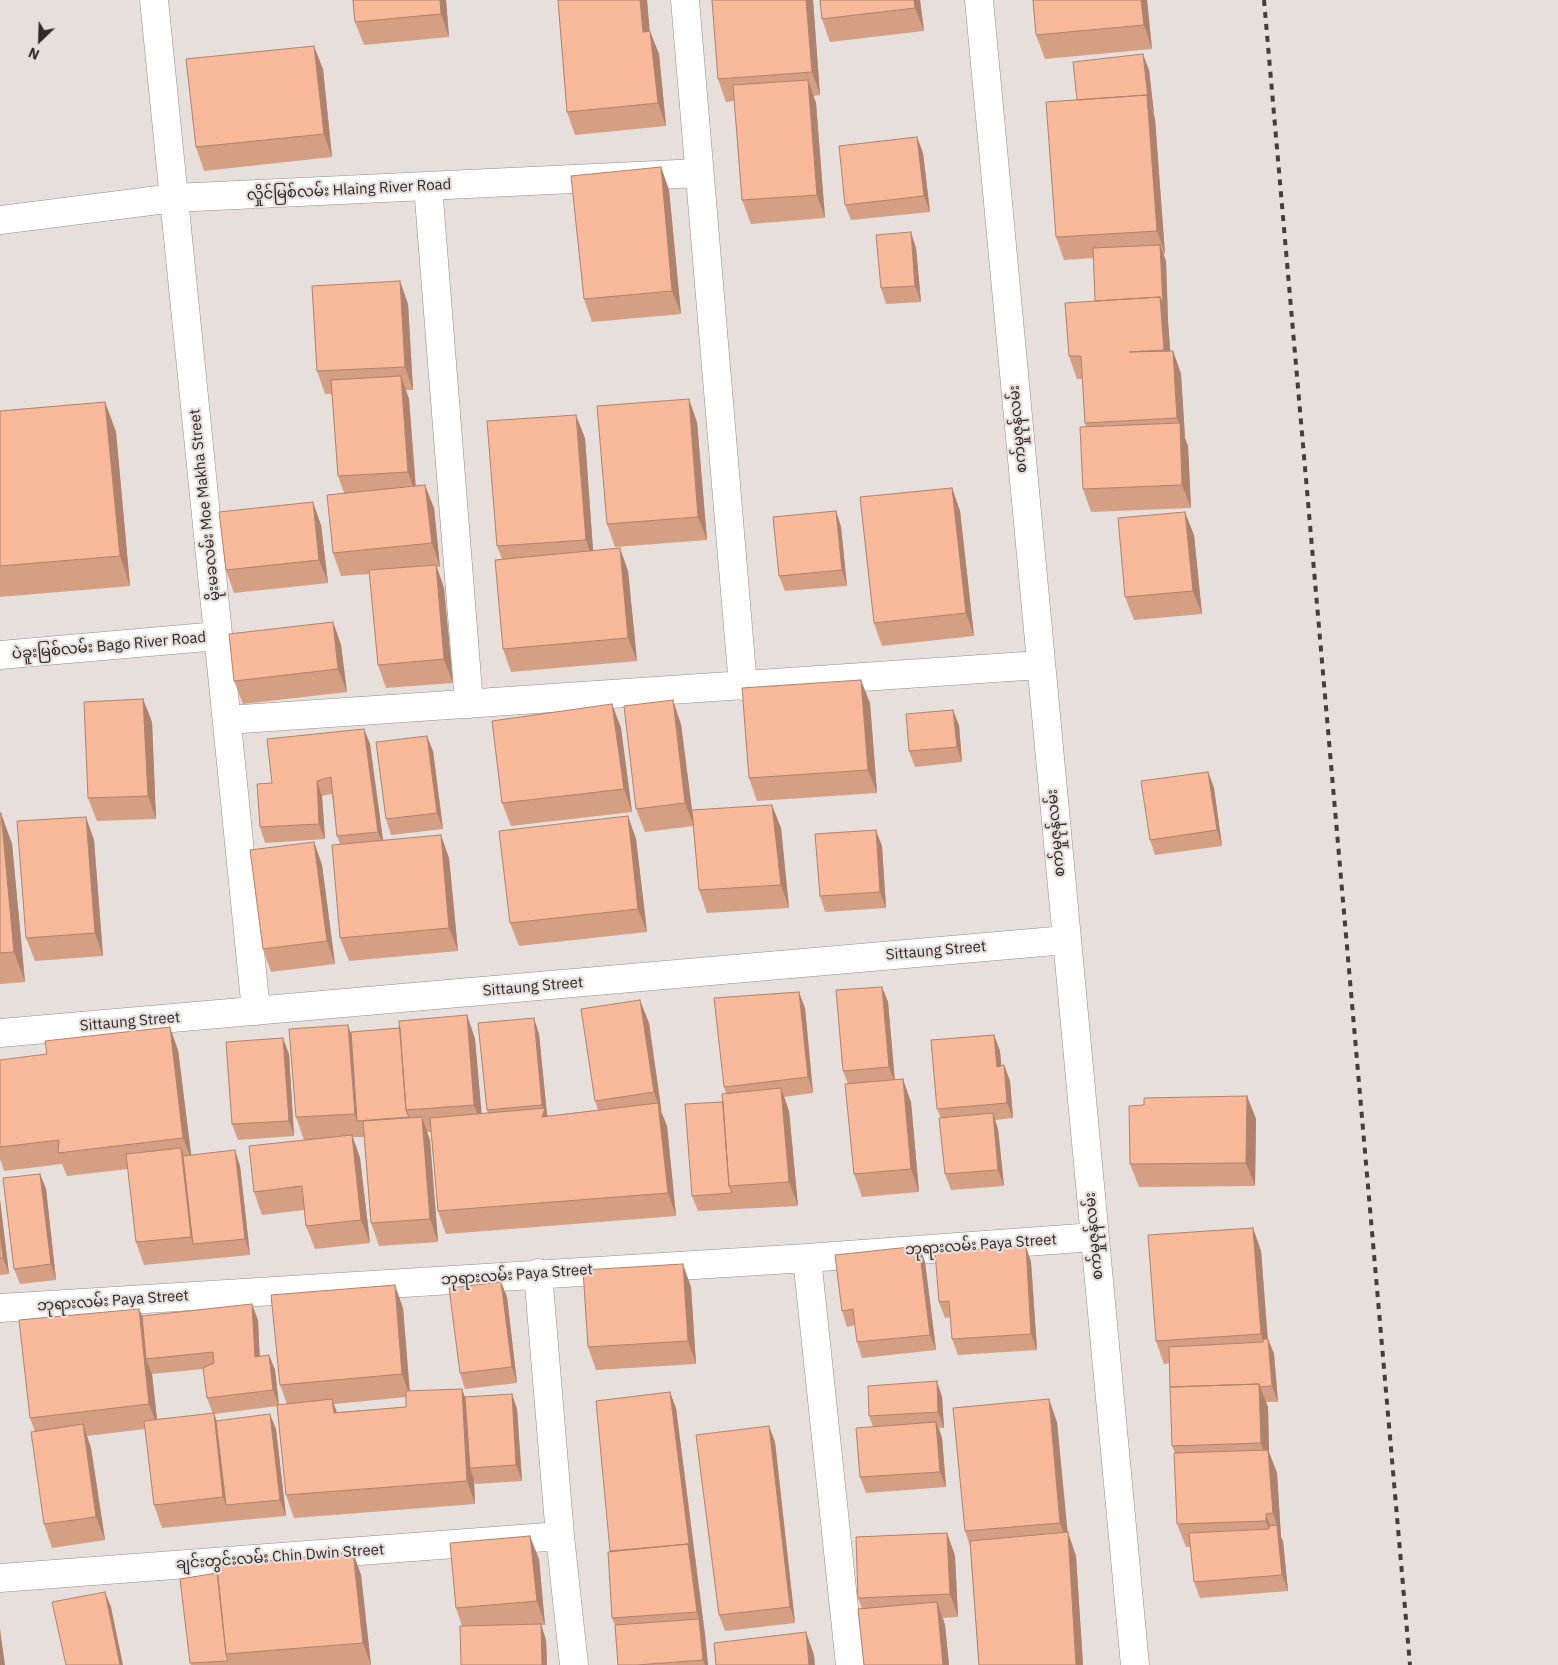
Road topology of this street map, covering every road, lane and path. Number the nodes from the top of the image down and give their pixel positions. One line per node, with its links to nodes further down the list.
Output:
1 (154, 0): 6 (street, မိုးမခလမ်း Moe Makha Street)
2 (685, 0): 4 (street)
3 (978, 0): 10 (street, စက်မှုဇုန်လမ်း)
4 (699, 173): 5 (street, လှိုင်မြစ်လမ်း Hlaing River Road); 11 (street)
5 (428, 186): 6 (street, လှိုင်မြစ်လမ်း Hlaing River Road); 12 (street)
6 (174, 198): 7 (street, လှိုင်မြစ်လမ်း Hlaing River Road); 8 (street, မိုးမခလမ်း Moe Makha Street)
7 (0, 220)
8 (218, 636): 9 (street, ပဲခူးမြစ်လမ်း Bago River Road); 13 (street, မိုးမခလမ်း Moe Makha Street)
9 (0, 655)
10 (1040, 665): 11 (street); 14 (street, စက်မှုဇုန်လမ်း)
11 (743, 686): 12 (street)
12 (470, 704): 13 (street)
13 (227, 720): 15 (street, မိုးမခလမ်း Moe Makha Street)
14 (1066, 940): 15 (street, Sittaung Street); 17 (street, စက်မှုဇုန်လမ်း)
15 (256, 1011): 16 (street, Sittaung Street)
16 (0, 1034)
17 (1094, 1237): 18 (street, ဘုရားလမ်း Paya Street); 25 (street, စက်မှုဇုန်လမ်း)
18 (807, 1258): 19 (street, ဘုရားလမ်း Paya Street); 24 (street)
19 (538, 1273): 20 (street, ဘုရားလမ်း Paya Street); 21 (street)
20 (0, 1308)
21 (560, 1536): 22 (street, ချင်းတွင်းလမ်း Chin Dwin Street); 23 (street)
22 (0, 1578)
23 (574, 1665)
24 (850, 1665)
25 (1135, 1665)

